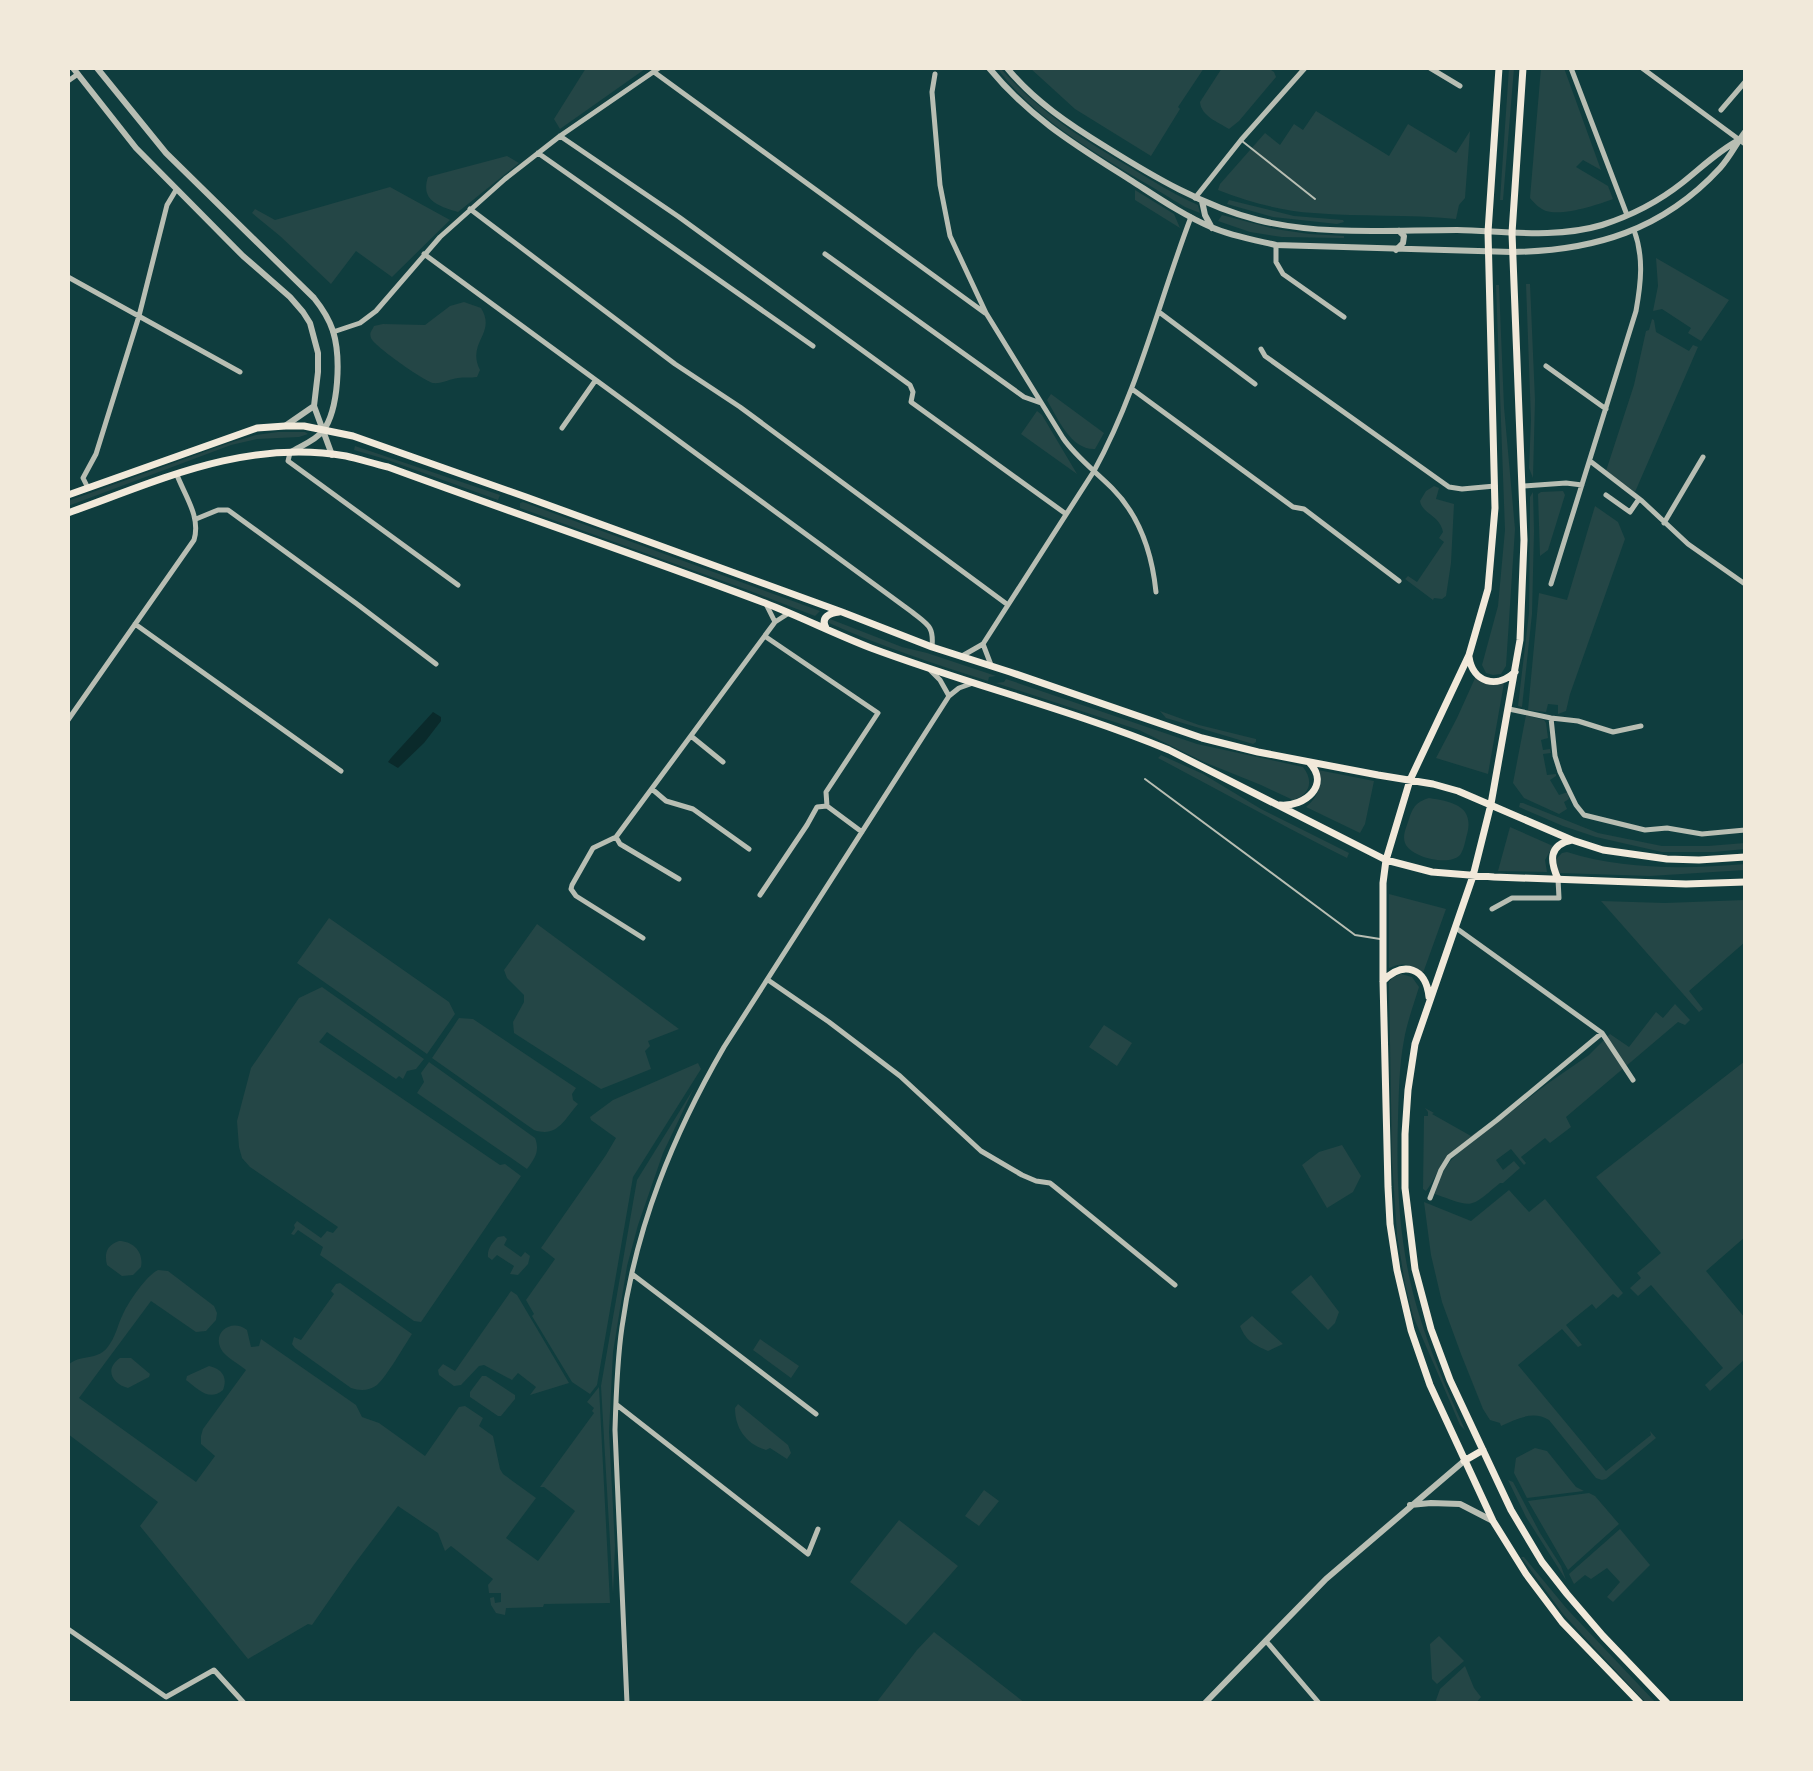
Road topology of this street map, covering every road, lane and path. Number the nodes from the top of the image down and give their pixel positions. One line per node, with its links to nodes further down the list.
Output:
1 (97, 68): 23 (street)
2 (989, 68): 29 (street)
3 (1007, 68): 24 (street)
4 (1305, 68): 19 (street)
5 (1430, 68): 15 (street)
6 (1499, 68): 33 (main road)
7 (1523, 68): 34 (main road)
8 (1571, 68): 28 (street)
9 (1642, 68): 20 (street)
10 (657, 70): 18 (street); 43 (street)
11 (76, 71): 13 (street); 22 (street)
12 (935, 74): 43 (street)
13 (68, 81)
14 (1745, 82): 16 (street)
15 (1460, 86)
16 (1721, 110)
17 (1745, 132): 20 (street)
18 (560, 136): 21 (street); 76 (street)
19 (1241, 140): 24 (street); 25 (lane)
20 (1742, 142): 28 (street); 31 (street)
21 (538, 153): 27 (street); 47 (street)
22 (176, 190): 26 (street); 44 (street)
23 (208, 194): 26 (street); 46 (street)
24 (1198, 199): 30 (street); 32 (street)
25 (1315, 199)
26 (191, 205): 55 (street)
27 (470, 209): 39 (street); 85 (street)
28 (1627, 215): 31 (street); 34 (street)
29 (1191, 217): 30 (street); 42 (street)
30 (1212, 228): 35 (street)
31 (1634, 230): 38 (street); 56 (street)
32 (1399, 231): 33 (street); 36 (street)
33 (1488, 232): 34 (street); 37 (main road)
34 (1512, 233): 38 (main road)
35 (1276, 245): 36 (street); 45 (street)
36 (1396, 250): 37 (street)
37 (1488, 251): 38 (street); 67 (main road)
38 (1512, 252): 68 (main road)
39 (424, 254): 46 (street); 51 (street)
40 (825, 254): 54 (street)
41 (68, 277): 44 (street)
42 (1159, 312): 52 (street); 53 (street)
43 (986, 313): 54 (street)
44 (139, 316): 50 (street); 69 (street)
45 (1344, 317)
46 (333, 332): 59 (street)
47 (813, 346)
48 (1261, 349): 67 (street)
49 (1546, 366): 56 (street)
50 (240, 372)
51 (595, 381): 58 (street); 93 (street)
52 (1255, 384)
53 (1132, 389): 64 (street); 79 (street)
54 (1041, 403): 64 (street)
55 (314, 406): 57 (street); 59 (street)
56 (1606, 409): 63 (street)
57 (285, 426): 59 (main road); 69 (main road)
58 (562, 428)
59 (323, 430): 60 (street); 61 (street); 70 (main road)
60 (290, 453): 61 (main road); 65 (main road); 82 (street)
61 (332, 455): 74 (main road)
62 (1703, 457): 78 (street)
63 (1590, 461): 66 (street); 73 (street)
64 (1094, 471): 76 (street); 83 (street)
65 (177, 475): 75 (main road); 77 (street)
66 (1582, 485): 68 (street); 80 (street)
67 (1495, 486): 94 (main road)
68 (1523, 486): 99 (main road)
69 (88, 488): 71 (main road)
70 (517, 493): 74 (main road); 86 (main road)
71 (68, 495)
72 (1606, 495): 73 (street)
73 (1639, 499): 78 (street)
74 (510, 512): 84 (main road)
75 (68, 513)
76 (1066, 514): 85 (street)
77 (196, 519): 89 (street); 96 (street)
78 (1664, 523): 81 (street)
79 (1399, 581)
80 (1551, 584)
81 (1745, 584)
82 (458, 585)
83 (1156, 592)
84 (765, 603): 87 (main road); 88 (street)
85 (1008, 605): 92 (street)
86 (842, 612): 90 (main road); 93 (main road)
87 (789, 613): 88 (street); 90 (main road)
88 (775, 622): 91 (street)
89 (135, 624): 104 (street); 109 (street)
90 (827, 630): 98 (main road)
91 (766, 637): 106 (street); 115 (street)
92 (983, 644): 95 (street); 97 (street)
93 (932, 647): 95 (main road)
94 (1469, 655): 99 (main road); 111 (main road)
95 (961, 657): 97 (main road)
96 (436, 664)
97 (992, 667): 107 (main road)
98 (928, 668): 100 (main road); 101 (street)
99 (1515, 672): 102 (main road)
100 (973, 683): 101 (street); 114 (main road)
101 (949, 696): 117 (street)
102 (1509, 709): 103 (street); 113 (main road)
103 (1551, 718): 105 (street); 116 (street)
104 (68, 720)
105 (1641, 726)
106 (691, 736): 108 (street); 112 (street)
107 (1307, 761): 111 (main road); 114 (main road)
108 (723, 762)
109 (341, 771)
110 (1145, 779): 131 (lane)
111 (1410, 780): 113 (main road); 122 (main road)
112 (652, 789): 118 (street); 120 (street)
113 (1491, 804): 119 (main road); 123 (main road)
114 (1275, 805): 122 (main road)
115 (827, 806): 117 (street); 127 (street)
116 (1745, 830)
117 (862, 832): 132 (street)
118 (616, 837): 124 (street); 130 (street)
119 (1572, 840): 121 (main road); 125 (main road)
120 (749, 849)
121 (1745, 857)
122 (1386, 860): 123 (main road); 131 (main road)
123 (1473, 876): 125 (main road); 129 (main road)
124 (679, 879)
125 (1558, 879): 126 (main road); 128 (street)
126 (1745, 882)
127 (760, 895)
128 (1492, 909)
129 (1456, 928): 134 (main road); 135 (street)
130 (643, 938)
131 (1383, 939): 133 (main road)
132 (768, 980): 138 (street); 139 (street)
133 (1383, 981): 134 (main road); 143 (main road)
134 (1430, 999): 142 (main road)
135 (1602, 1033): 136 (street); 137 (street)
136 (1633, 1080)
137 (1430, 1198)
138 (632, 1274): 140 (street); 141 (street)
139 (1175, 1285)
140 (616, 1404): 146 (street); 150 (street)
141 (816, 1414)
142 (1483, 1450): 143 (main road); 154 (main road)
143 (1464, 1461): 144 (street); 145 (main road)
144 (1410, 1505): 145 (street); 148 (street)
145 (1493, 1521): 153 (main road)
146 (818, 1529)
147 (68, 1629): 149 (street)
148 (1265, 1640): 151 (street); 152 (street)
149 (244, 1703)
150 (627, 1703)
151 (1205, 1703)
152 (1319, 1703)
153 (1640, 1703)
154 (1667, 1703)

